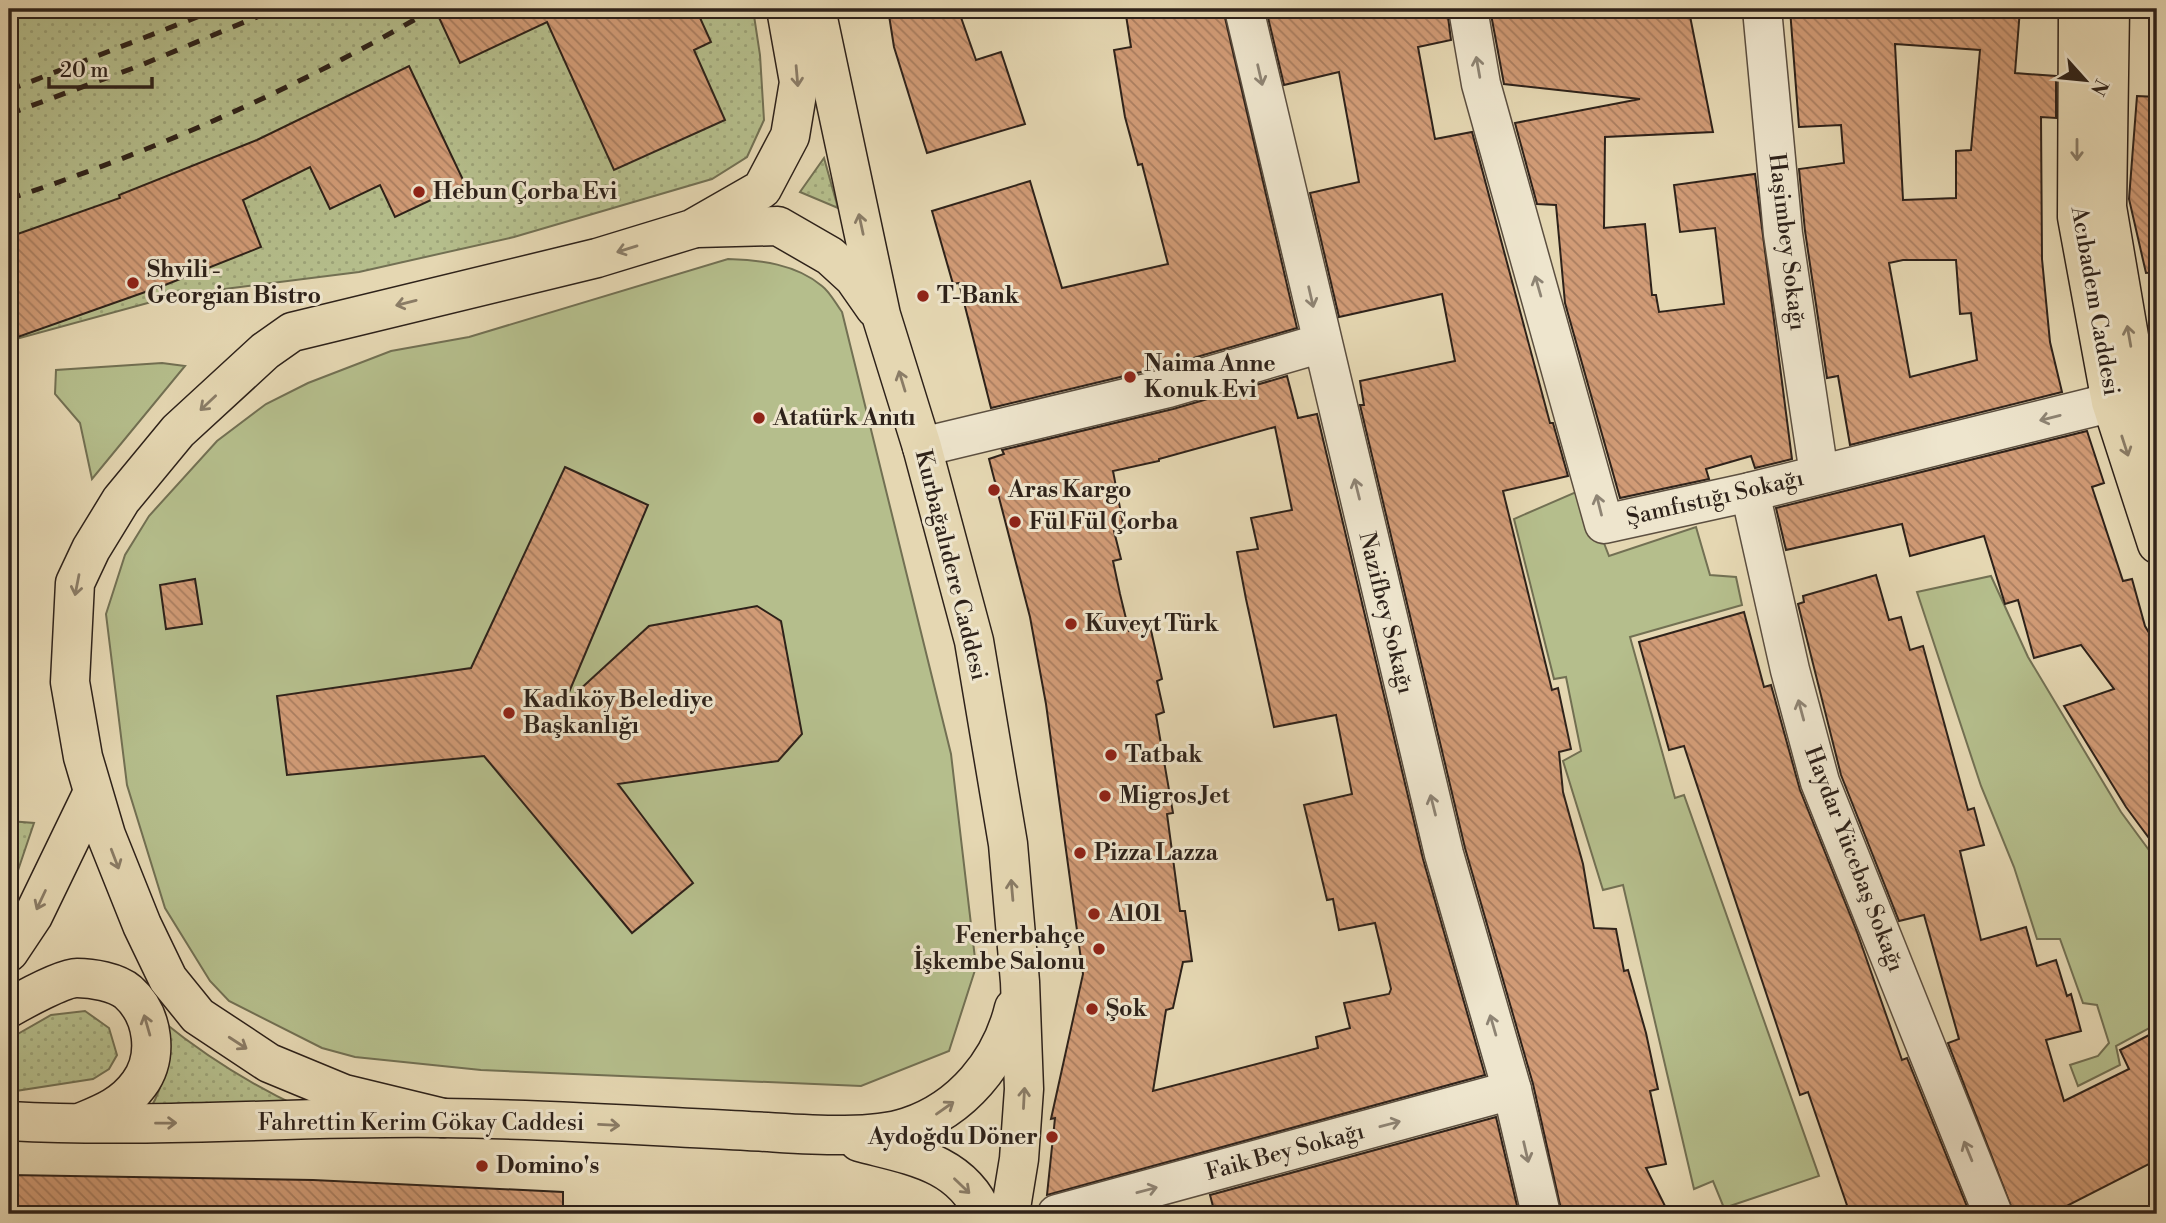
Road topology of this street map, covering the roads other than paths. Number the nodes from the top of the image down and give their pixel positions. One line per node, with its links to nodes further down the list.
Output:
1 (786, 9): 8 (main road, one-way to 8)
2 (816, 9): 9 (main road, Kurbağalıdere Caddesi, one-way to 2)
3 (1244, 9): 10 (street, Nazifbey Sokağı, one-way to 10)
4 (1468, 9): 15 (street, Şamfıstığı Sokağı, one-way to 4)
5 (1762, 9): 14 (street, Haşimbey Sokağı)
6 (2078, 9): 11 (main road, Acıbadem Caddesi, one-way to 11)
7 (2110, 9): 11 (main road, Acıbadem Caddesi, one-way to 7)
8 (692, 229): 9 (main road); 17 (main road, one-way to 17)
9 (881, 315): 12 (main road, Kurbağalıdere Caddesi, one-way to 9)
10 (1322, 343): 12 (street); 21 (street, Nazifbey Sokağı, one-way to 10)
11 (2136, 395): 13 (main road, Acıbadem Caddesi); 14 (street, Şamfıstığı Sokağı, one-way to 14); 16 (main road, Acıbadem Caddesi, one-way to 16)
12 (922, 447): 19 (main road, Kurbağalıdere Caddesi, one-way to 12)
13 (2157, 449)
14 (1819, 474): 15 (street, Şamfıstığı Sokağı)
15 (1750, 492): 30 (street, Haydar Yücebaş Sokağı, one-way to 15)
16 (2157, 544)
17 (92, 794): 18 (main road, one-way to 18); 22 (main road, one-way to 22)
18 (9, 952)
19 (1020, 982): 25 (main road, Fahrettin Kerim Gökay Caddesi, one-way to 19); 27 (main road, Kurbağalıdere Caddesi, one-way to 19)
20 (9, 1008): 24 (main road, one-way to 20)
21 (1512, 1090): 28 (street, Faik Bey Sokağı, one-way to 21); 29 (street, Nazifbey Sokağı, one-way to 29)
22 (443, 1118): 24 (main road, Fahrettin Kerim Gökay Caddesi, one-way to 22); 25 (main road, Fahrettin Kerim Gökay Caddesi, one-way to 25)
23 (9, 1121): 24 (main road, Fahrettin Kerim Gökay Caddesi)
24 (74, 1125)
25 (833, 1135): 26 (main road, Fahrettin Kerim Gökay Caddesi, one-way to 26)
26 (983, 1214)
27 (1010, 1214)
28 (1058, 1214)
29 (1541, 1214)
30 (1993, 1214)

